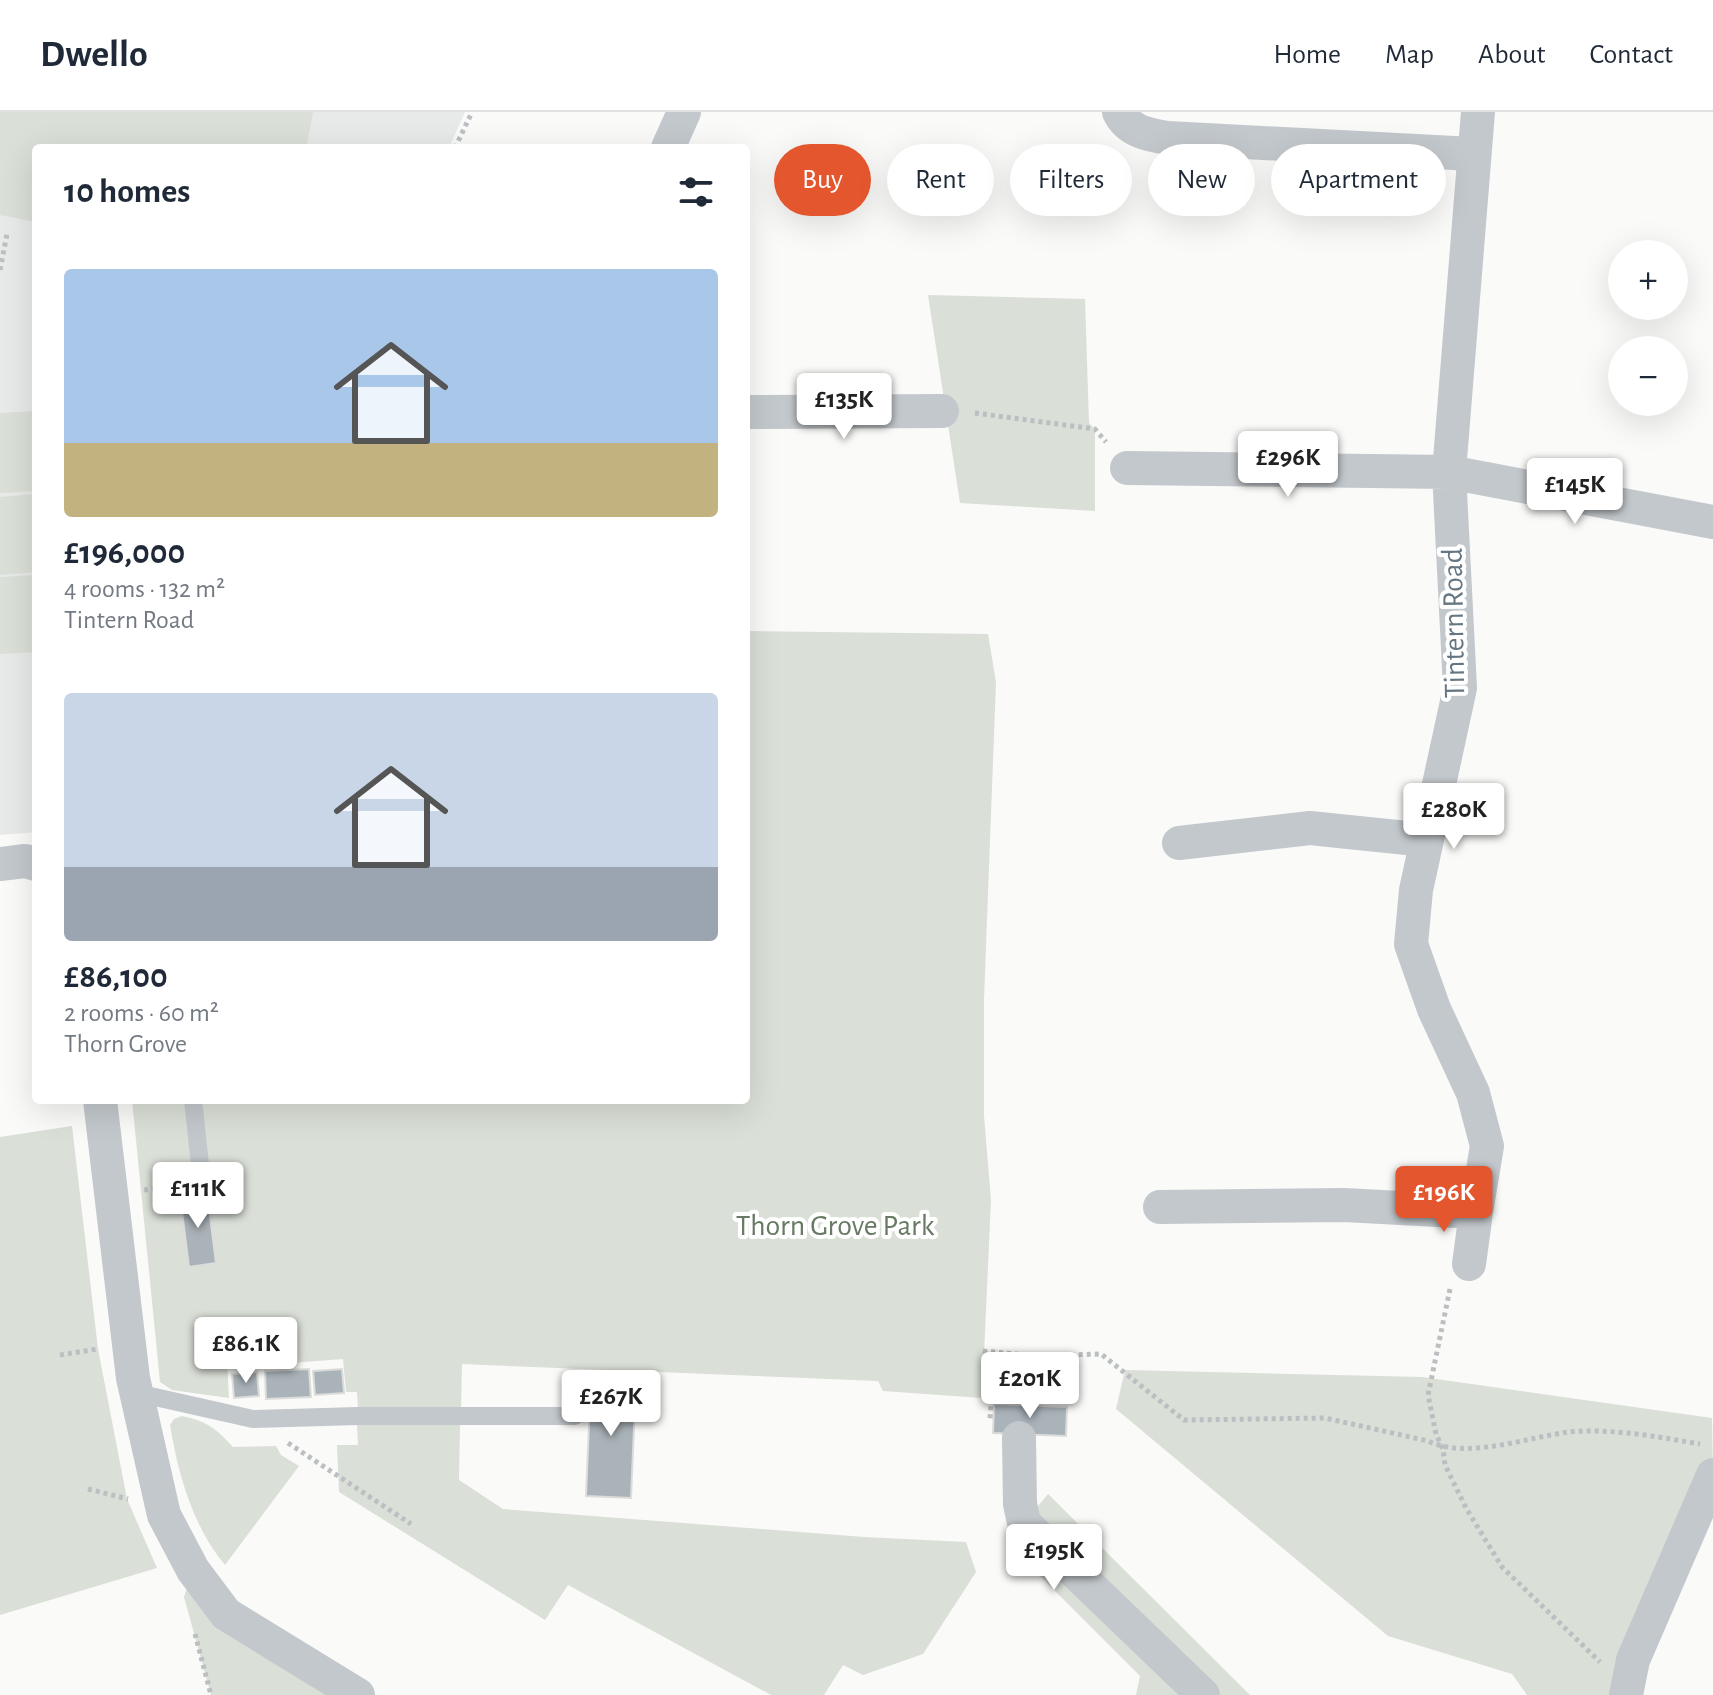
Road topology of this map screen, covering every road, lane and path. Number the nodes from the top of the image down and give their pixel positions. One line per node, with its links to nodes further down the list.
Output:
1 (472, 112): 5 (path)
2 (684, 112): 6 (street)
3 (1119, 112): 7 (street)
4 (1478, 112): 7 (street, Tintern Road)
5 (457, 144)
6 (670, 144)
7 (1473, 154): 13 (street, Tintern Road)
8 (7, 234): 9 (path)
9 (0, 270)
10 (942, 411): 11 (street); 12 (path)
11 (750, 412)
12 (1127, 468): 13 (street)
13 (1449, 472): 14 (street); 15 (street, Tintern Road)
14 (1713, 522)
15 (1426, 840): 16 (street); 24 (street, Tintern Road)
16 (1179, 843)
17 (32, 863): 18 (street)
18 (0, 864)
19 (100, 1104): 22 (street)
20 (193, 1104): 21 (lane)
21 (202, 1183): 22 (path)
22 (111, 1193): 27 (street)
23 (1160, 1207): 24 (street)
24 (1476, 1212): 25 (street, Tintern Road)
25 (1469, 1264): 32 (path)
26 (983, 1351): 32 (path)
27 (137, 1393): 29 (lane); 36 (street)
28 (575, 1416): 29 (lane)
29 (269, 1418): 34 (path)
30 (1019, 1438): 37 (street)
31 (1713, 1446): 32 (path)
32 (1443, 1449): 35 (path)
33 (1713, 1475): 35 (street)
34 (411, 1524)
35 (1627, 1692)
36 (358, 1695)
37 (1203, 1695)

